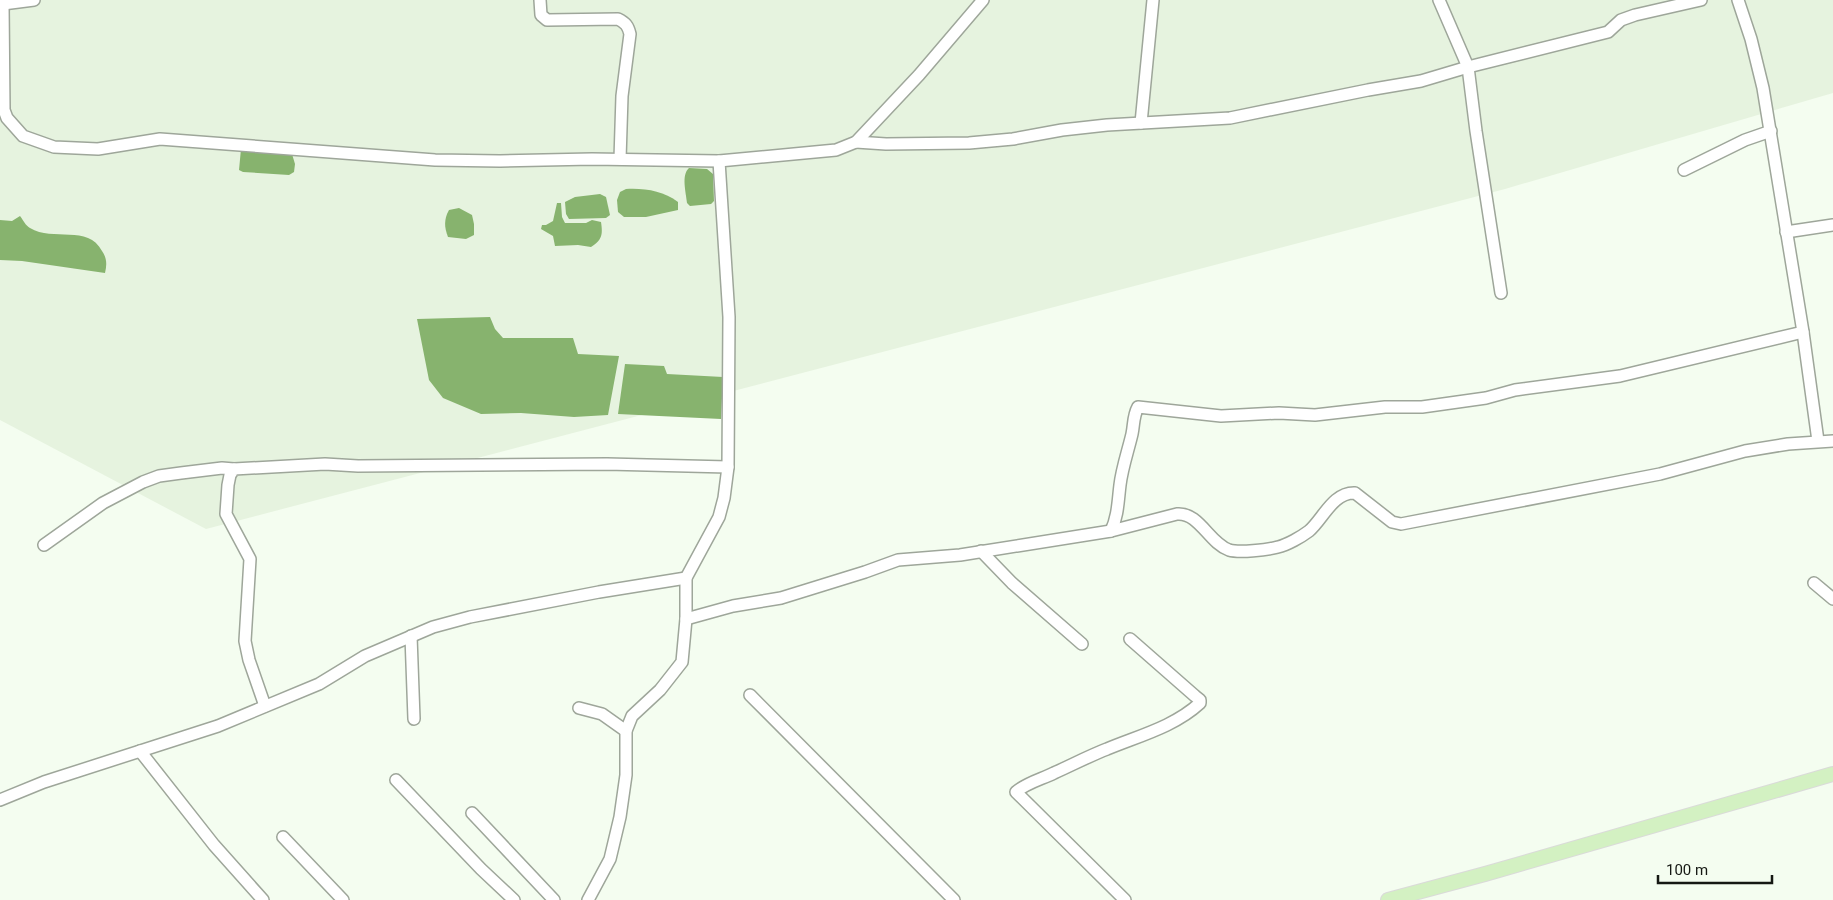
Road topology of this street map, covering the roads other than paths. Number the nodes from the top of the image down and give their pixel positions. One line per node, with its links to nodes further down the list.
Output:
1 (34, 0): 8 (street)
2 (540, 0): 14 (street)
3 (983, 0): 13 (street)
4 (1153, 0): 11 (street)
5 (1439, 0): 9 (street)
6 (1702, 0): 9 (street)
7 (1738, 0): 12 (street)
8 (2, 2): 10 (street)
9 (1468, 68): 11 (street); 19 (street)
10 (4, 118): 14 (street)
11 (1140, 123): 13 (street)
12 (1770, 131): 16 (street); 18 (street)
13 (856, 142): 15 (street)
14 (620, 159): 15 (street)
15 (719, 161): 23 (street)
16 (1684, 170)
17 (1833, 225): 18 (street)
18 (1786, 232): 20 (street)
19 (1501, 293)
20 (1803, 332): 21 (street); 25 (street)
21 (1818, 441): 22 (street); 25 (street)
22 (1833, 441)
23 (728, 467): 24 (street); 28 (street)
24 (234, 469): 26 (street); 36 (street)
25 (1111, 531): 27 (street)
26 (44, 545)
27 (982, 551): 31 (street); 34 (street)
28 (686, 578): 31 (street); 32 (street)
29 (1814, 583): 30 (street)
30 (1833, 600)
31 (686, 619): 39 (street)
32 (411, 636): 36 (street); 38 (street)
33 (1130, 639): 52 (street)
34 (1082, 644)
35 (750, 695): 51 (street)
36 (265, 706): 40 (street)
37 (579, 708): 39 (street)
38 (414, 719)
39 (626, 731): 50 (street)
40 (140, 751): 43 (street); 46 (street)
41 (1833, 774): 53 (main road)
42 (396, 780): 48 (street)
43 (0, 800)
44 (472, 813): 49 (street)
45 (283, 837): 47 (street)
46 (263, 900)
47 (343, 900)
48 (514, 900)
49 (554, 900)
50 (588, 900)
51 (954, 900)
52 (1125, 900)
53 (1388, 900)

